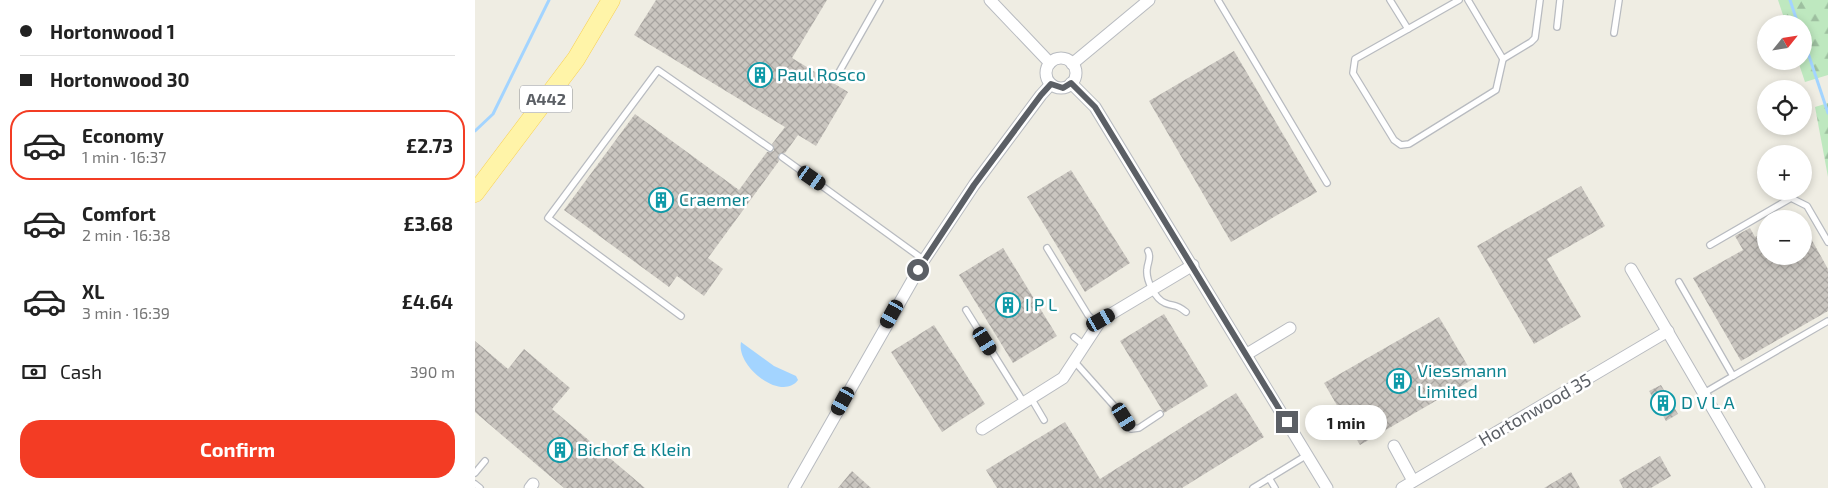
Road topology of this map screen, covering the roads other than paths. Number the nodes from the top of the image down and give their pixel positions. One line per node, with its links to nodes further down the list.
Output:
1 (611, 0): 24 (main road, A442)
2 (880, 0): 18 (lane)
3 (990, 0): 16 (street)
4 (1149, 0): 17 (street)
5 (1218, 0): 23 (lane)
6 (1390, 0): 13 (lane)
7 (1459, 0): 13 (lane)
8 (1468, 0): 15 (lane)
9 (1540, 0): 15 (lane)
10 (1560, 0): 12 (lane)
11 (1619, 0): 14 (lane)
12 (1557, 27)
13 (1408, 28): 15 (lane)
14 (1613, 34)
15 (1503, 58)
16 (1050, 63): 17 (street); 20 (street)
17 (1072, 64): 19 (street)
18 (838, 74)
19 (1071, 83): 20 (street); 30 (street)
20 (1051, 84): 29 (street)
21 (770, 148): 36 (lane)
22 (782, 157): 29 (lane)
23 (1327, 183)
24 (475, 194)
25 (1828, 242): 26 (lane)
26 (1710, 244)
27 (1047, 248): 38 (lane)
28 (1148, 251): 33 (lane)
29 (924, 260): 59 (street)
30 (1193, 265): 33 (street); 43 (street)
31 (1631, 269): 40 (street)
32 (1679, 282): 45 (lane)
33 (1154, 290): 35 (lane); 38 (street)
34 (966, 310): 47 (lane)
35 (1186, 312)
36 (681, 316)
37 (1828, 321): 45 (lane)
38 (1098, 325): 42 (street)
39 (1290, 328): 43 (street)
40 (1668, 331): 46 (street); 56 (street, Hortonwood 35)
41 (1074, 337): 42 (lane)
42 (1084, 345): 44 (street)
43 (1247, 354): 52 (street)
44 (1074, 361): 47 (street); 48 (lane)
45 (1733, 376): 46 (lane)
46 (1704, 393): 64 (street)
47 (1028, 400): 49 (lane); 50 (street)
48 (1160, 414)
49 (1043, 420)
50 (982, 429)
51 (1394, 446): 56 (street)
52 (1307, 455): 55 (lane); 62 (street)
53 (485, 461): 54 (lane)
54 (475, 473)
55 (1269, 478): 60 (lane); 61 (lane)
56 (1413, 481): 63 (street, Hortonwood 35)
57 (475, 484): 58 (lane)
58 (480, 488)
59 (794, 488)
60 (1253, 488)
61 (1275, 488)
62 (1327, 488)
63 (1402, 488)
64 (1759, 488)

